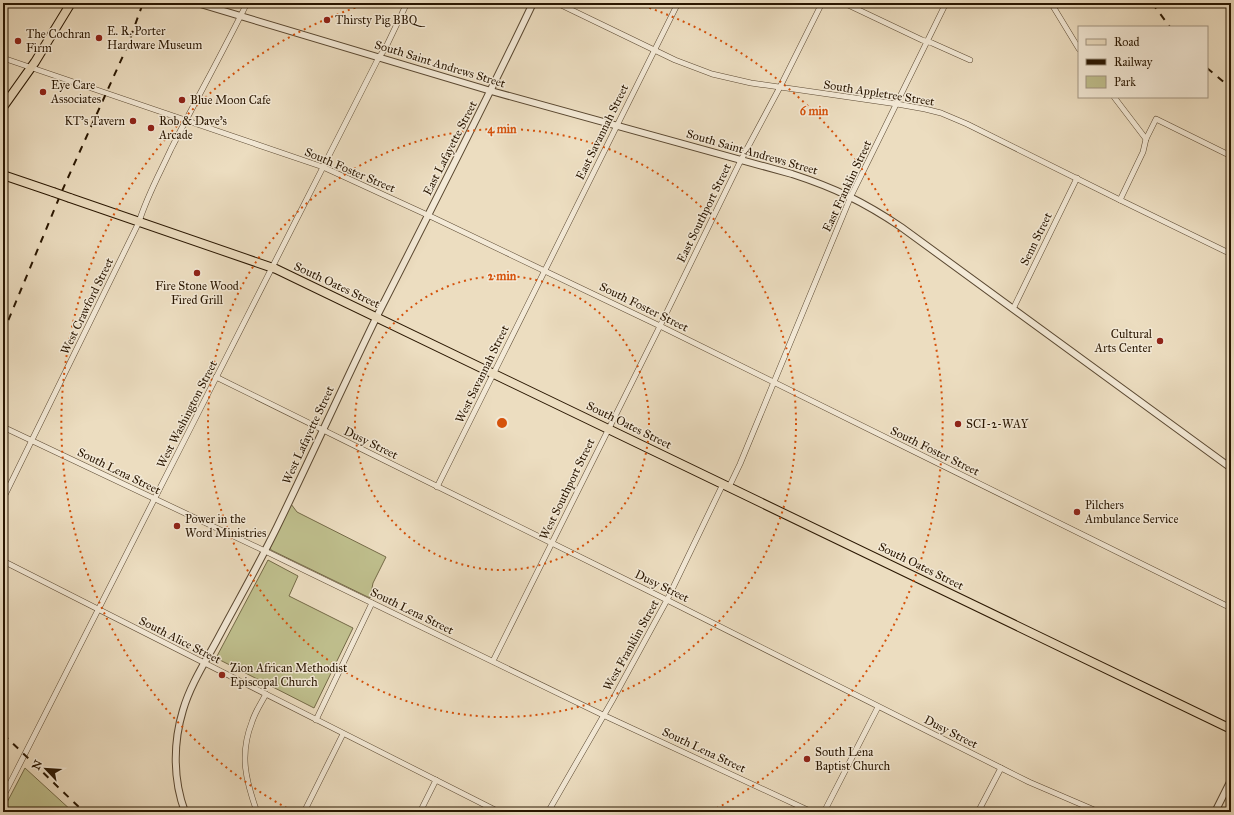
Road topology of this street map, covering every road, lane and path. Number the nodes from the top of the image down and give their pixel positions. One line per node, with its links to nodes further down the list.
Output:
1 (71, 3): 19 (main road)
2 (197, 3): 12 (street, South Saint Andrews Street)
3 (247, 3): 12 (street, West Crawford Street)
4 (407, 3): 16 (street, West Washington Street)
5 (534, 3): 21 (street, East Lafayette Street)
6 (557, 3): 15 (street, South Appletree Street)
7 (678, 3): 15 (street, East Savannah Street)
8 (822, 3): 20 (street, East Southport Street)
9 (844, 3): 13 (street)
10 (946, 3): 13 (street, East Franklin Street)
11 (1051, 3): 14 (street)
12 (241, 16): 16 (street, South Saint Andrews Street); 25 (street, West Crawford Street)
13 (927, 41): 18 (street); 23 (street, East Franklin Street)
14 (1078, 47)
15 (654, 50): 20 (street, South Appletree Street); 26 (street, East Savannah Street)
16 (380, 57): 21 (street, South Saint Andrews Street); 30 (street, West Washington Street)
17 (3, 58): 19 (street, South Foster Street)
18 (970, 60)
19 (31, 67): 24 (main road); 25 (street, South Foster Street)
20 (780, 88): 23 (street, South Appletree Street); 29 (street, East Southport Street)
21 (491, 91): 26 (street, South Saint Andrews Street); 35 (street, East Lafayette Street)
22 (1115, 98): 27 (street)
23 (897, 104): 32 (street, South Appletree Street); 33 (street, East Franklin Street)
24 (3, 107)
25 (186, 120): 30 (street, South Foster Street); 36 (street, West Crawford Street)
26 (617, 126): 29 (street, South Saint Andrews Street); 39 (street, East Savannah Street)
27 (1146, 139): 28 (street); 34 (street)
28 (1231, 156)
29 (741, 160): 33 (street, South Saint Andrews Street); 42 (street, East Southport Street)
30 (323, 167): 35 (street, South Foster Street); 38 (street, West Washington Street)
31 (3, 175): 36 (main road, South Oates Street, bridge)
32 (1077, 178): 34 (street, South Appletree Street); 40 (street, Senn Street)
33 (851, 196): 40 (street, South Saint Andrews Street); 45 (street, East Franklin Street)
34 (1120, 200): 37 (street, South Appletree Street)
35 (429, 216): 39 (street, South Foster Street); 41 (street, West Lafayette Street)
36 (139, 222): 38 (main road, South Oates Street); 49 (street, West Crawford Street)
37 (1231, 254)
38 (272, 267): 41 (main road, South Oates Street); 44 (street, West Washington Street)
39 (545, 270): 42 (street, South Foster Street); 43 (street, West Savannah Street)
40 (1013, 309): 50 (street, South Saint Andrews Street)
41 (377, 317): 43 (main road, South Oates Street); 48 (street, West Lafayette Street)
42 (660, 326): 45 (street, South Foster Street); 47 (street, West Southport Street)
43 (494, 374): 47 (main road, South Oates Street); 52 (street, West Savannah Street)
44 (216, 377): 48 (street, Dusy Street); 54 (street, West Washington Street)
45 (774, 382): 51 (street, West Franklin Street); 60 (street, South Foster Street)
46 (3, 427): 49 (street, South Lena Street)
47 (608, 428): 51 (main road, South Oates Street); 55 (street, West Southport Street)
48 (323, 430): 52 (street, Dusy Street); 56 (street, West Lafayette Street)
49 (32, 440): 53 (street, West Crawford Street); 54 (street, South Lena Street)
50 (1231, 468)
51 (726, 485): 58 (street, West Franklin Street); 68 (main road, South Oates Street)
52 (437, 487): 55 (street, Dusy Street)
53 (3, 499)
54 (155, 500): 56 (street, South Lena Street); 61 (street, West Washington Street)
55 (551, 543): 58 (street, Dusy Street); 62 (street, West Southport Street)
56 (265, 551): 59 (street, South Lena Street); 63 (street, West Lafayette Street)
57 (3, 561): 61 (street, South Alice Street)
58 (667, 600): 65 (street, Dusy Street); 66 (street, West Franklin Street)
59 (372, 603): 62 (street, South Lena Street); 67 (street)
60 (1231, 608)
61 (99, 610): 63 (street, South Alice Street); 73 (street, West Washington Street)
62 (493, 661): 66 (street, South Lena Street)
63 (204, 663): 64 (street, South Alice Street); 74 (street, West Lafayette Street)
64 (266, 694): 67 (street, South Alice Street); 75 (street)
65 (878, 707): 70 (street, Dusy Street); 81 (street)
66 (603, 714): 79 (street, West Franklin Street); 80 (street, South Lena Street)
67 (316, 720): 69 (street, South Alice Street)
68 (1231, 729)
69 (343, 734): 71 (street, South Alice Street); 76 (street)
70 (1001, 768): 82 (street); 83 (street, Dusy Street)
71 (436, 780): 77 (street); 78 (street, South Alice Street)
72 (1231, 780): 84 (street)
73 (3, 797)
74 (185, 812)
75 (257, 812)
76 (304, 812)
77 (420, 812)
78 (499, 812)
79 (548, 812)
80 (812, 812)
81 (824, 812)
82 (978, 812)
83 (1098, 812)
84 (1215, 812)

